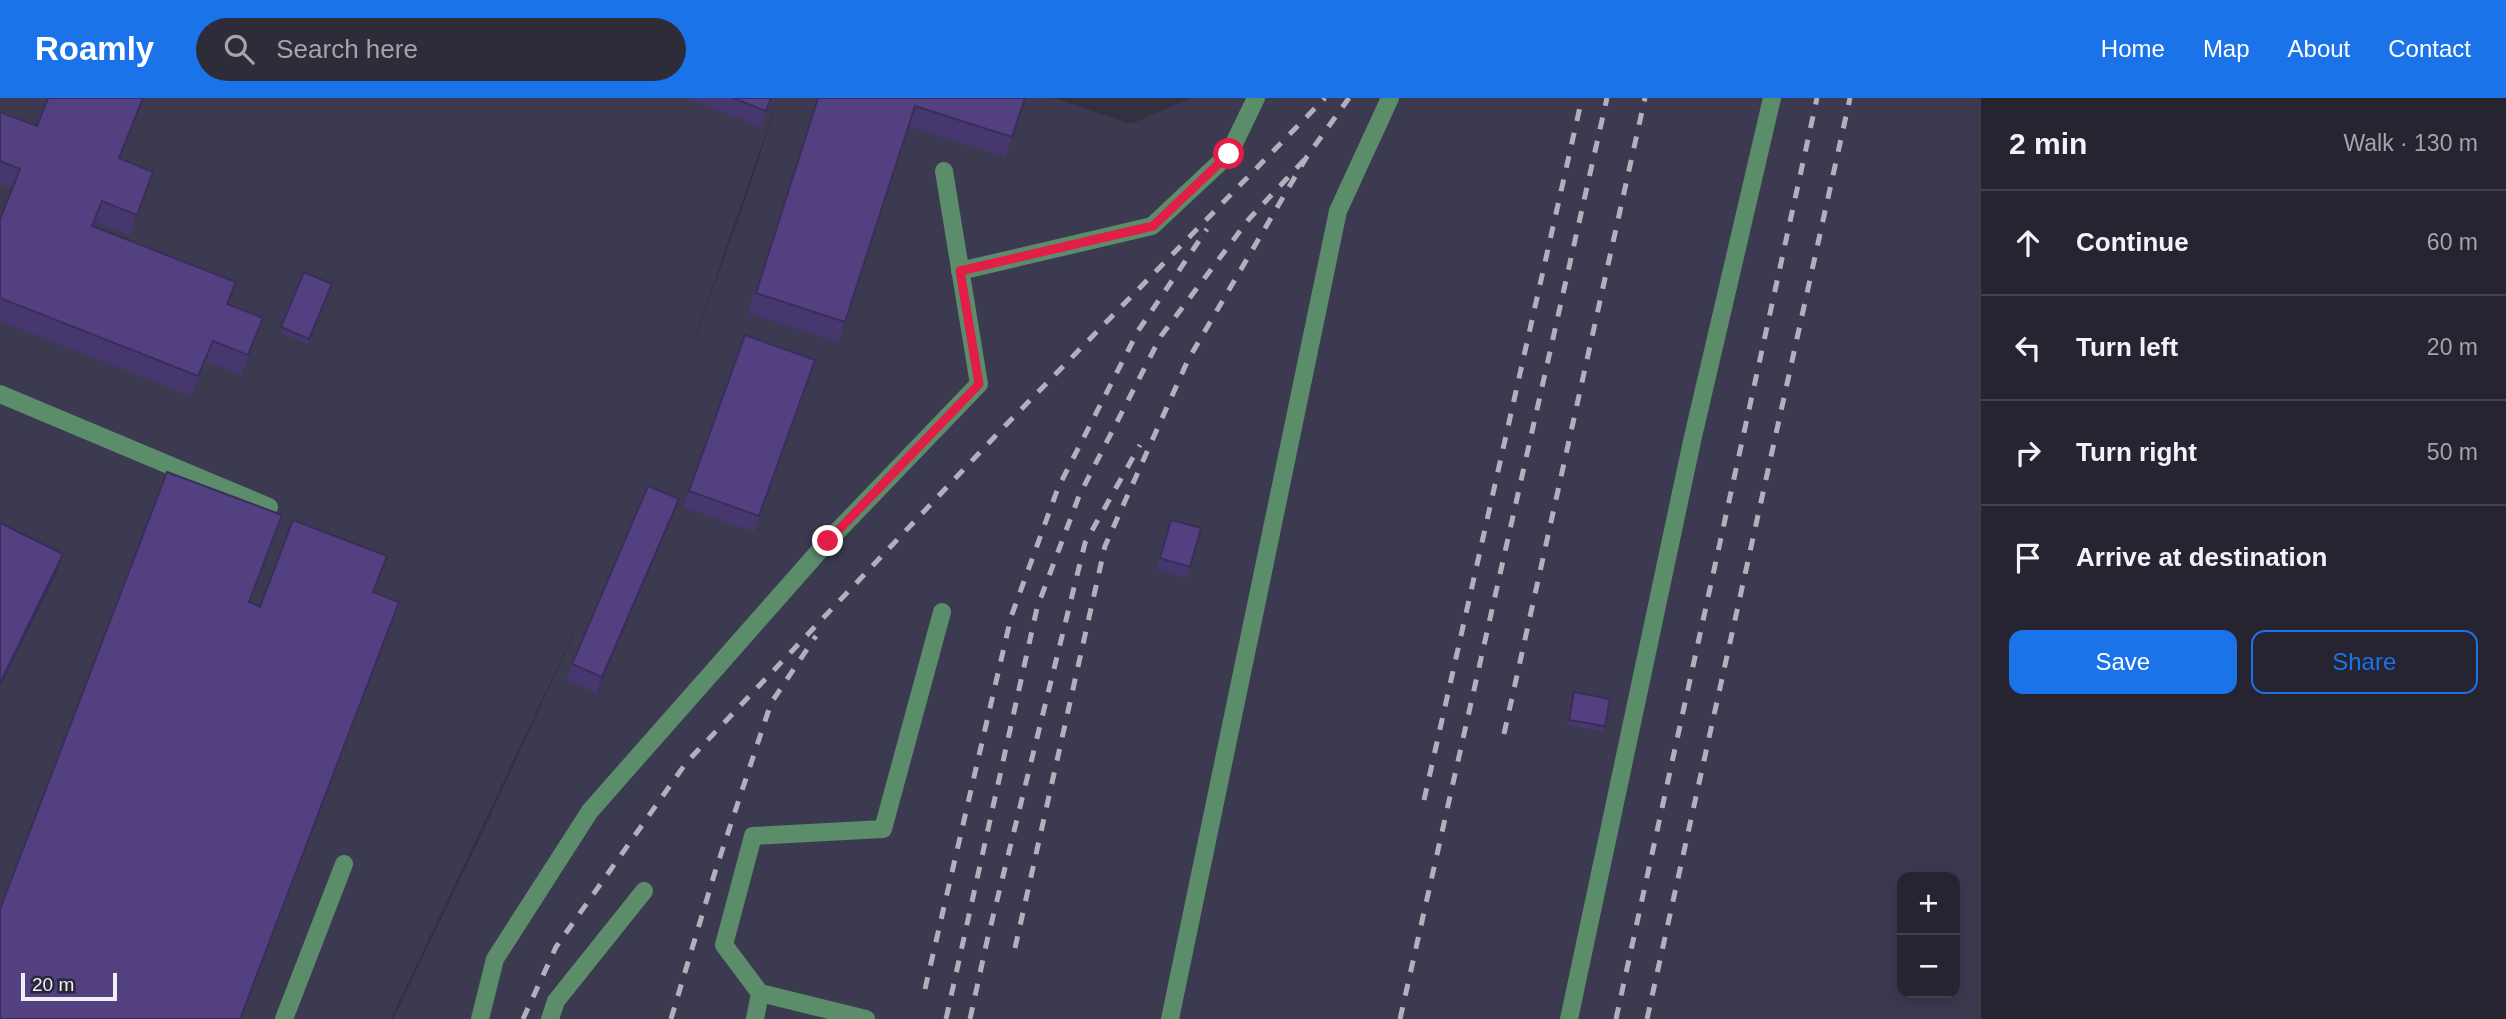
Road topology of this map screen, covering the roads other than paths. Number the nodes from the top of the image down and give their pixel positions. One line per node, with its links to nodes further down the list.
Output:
1 (1256, 98): 5 (lane)
2 (1390, 98): 17 (lane)
3 (1772, 98): 18 (lane)
4 (944, 171): 5 (lane)
5 (960, 271): 13 (lane)
6 (0, 394): 7 (lane)
7 (269, 507)
8 (942, 612): 11 (lane)
9 (344, 863): 12 (lane)
10 (645, 891): 14 (lane)
11 (760, 993): 15 (lane); 16 (lane)
12 (284, 1019)
13 (480, 1019)
14 (550, 1019)
15 (755, 1019)
16 (866, 1019)
17 (1170, 1019)
18 (1569, 1019)

